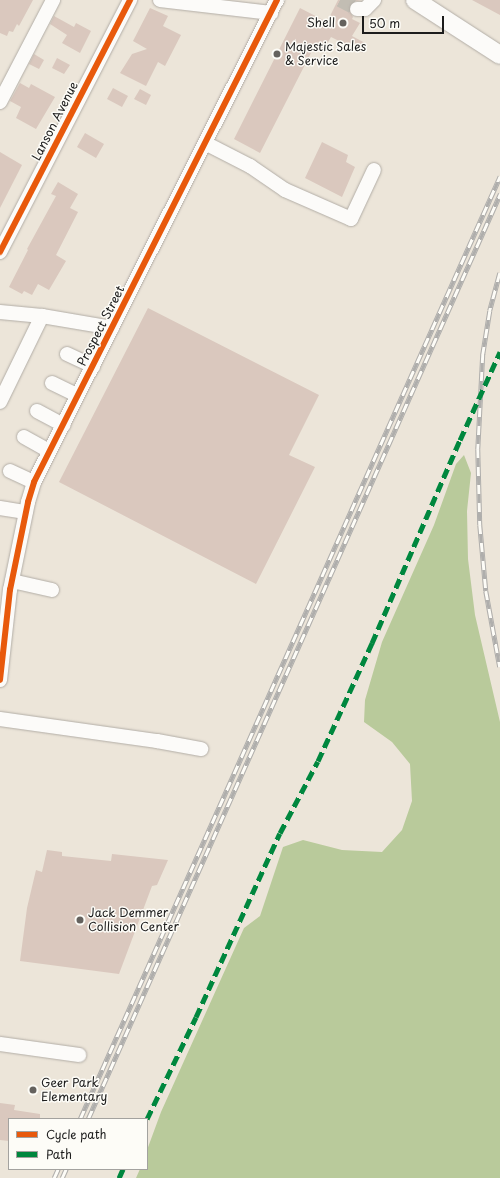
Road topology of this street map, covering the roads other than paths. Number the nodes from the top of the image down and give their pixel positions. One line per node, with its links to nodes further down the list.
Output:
1 (53, 0): 11 (street)
2 (130, 0): 14 (street, Lanson Avenue)
3 (160, 0): 6 (street)
4 (374, 0): 9 (street)
5 (415, 0): 10 (main road)
6 (188, 1): 7 (street)
7 (241, 4): 8 (street)
8 (274, 6): 12 (street, Prospect Street)
9 (357, 9)
10 (500, 55)
11 (0, 102)
12 (205, 143): 13 (street); 17 (street, Prospect Street)
13 (374, 170)
14 (0, 252)
15 (0, 312): 16 (street)
16 (42, 316): 17 (street); 22 (street)
17 (112, 328): 19 (street, Prospect Street)
18 (67, 354): 19 (street)
19 (93, 366): 21 (street, Prospect Street)
20 (52, 383): 21 (street)
21 (78, 396): 24 (street, Prospect Street)
22 (0, 402)
23 (37, 411): 24 (street)
24 (63, 425): 26 (street, Prospect Street)
25 (24, 437): 26 (street)
26 (49, 451): 28 (street, Prospect Street)
27 (10, 471): 28 (street)
28 (34, 482): 30 (street, Prospect Street)
29 (0, 508): 30 (street)
30 (26, 512): 31 (street, Prospect Street)
31 (12, 581): 32 (street); 33 (street, Prospect Street)
32 (52, 590)
33 (2, 637): 34 (street, Prospect Street)
34 (0, 680)
35 (0, 719): 36 (street)
36 (201, 749)
37 (0, 1044): 38 (street)
38 (79, 1055)

